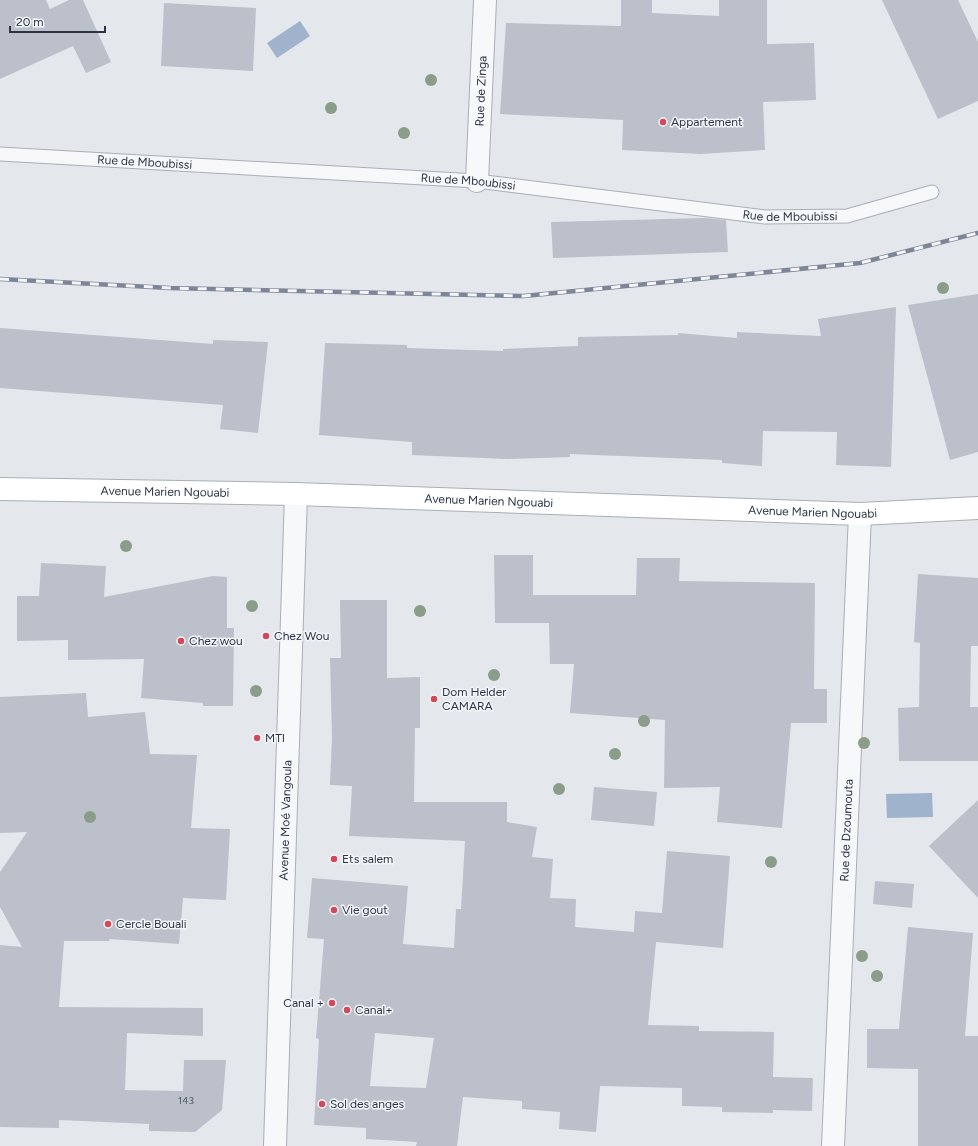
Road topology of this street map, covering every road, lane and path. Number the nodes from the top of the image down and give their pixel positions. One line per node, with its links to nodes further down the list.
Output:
1 (485, 0): 3 (street, Rue de Zinga)
2 (0, 154): 3 (lane, Rue de Mboubissi)
3 (477, 181): 4 (lane, Rue de Mboubissi)
4 (932, 192)
5 (0, 489): 6 (street, Avenue Marien Ngouabi)
6 (296, 494): 8 (street, Avenue Marien Ngouabi); 9 (street, Avenue Moé Vangoula)
7 (978, 508): 8 (street, Avenue Marien Ngouabi)
8 (860, 514): 10 (street, Rue de Dzoumouta)
9 (275, 1146)
10 (833, 1146)

